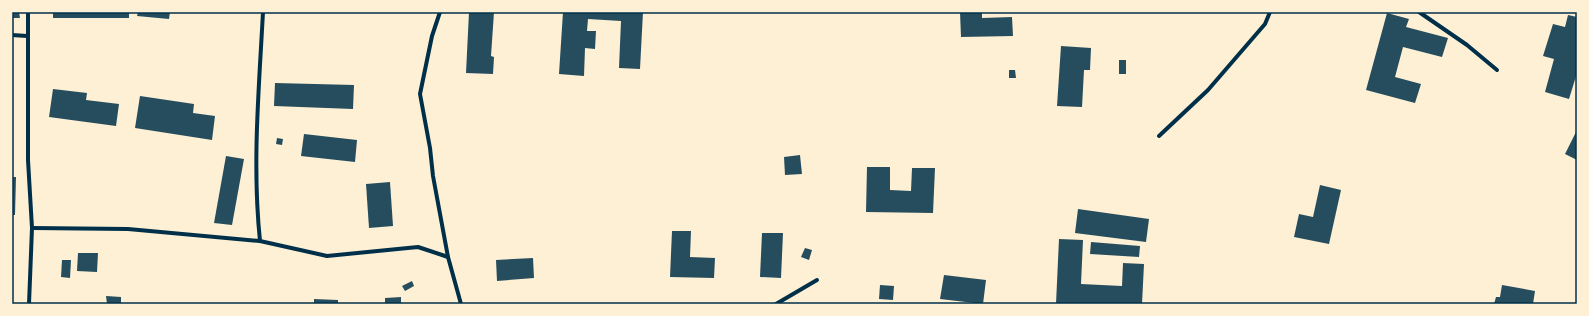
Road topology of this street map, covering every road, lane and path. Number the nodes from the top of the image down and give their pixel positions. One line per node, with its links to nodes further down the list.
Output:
1 (28, 12): 7 (street)
2 (263, 12): 11 (street)
3 (440, 12): 12 (street)
4 (1270, 12): 9 (street)
5 (1419, 12): 8 (street)
6 (12, 35): 7 (street)
7 (27, 36): 10 (street)
8 (1497, 70)
9 (1159, 136)
10 (32, 228): 11 (street); 14 (street)
11 (260, 241): 12 (street)
12 (448, 257): 15 (street)
13 (817, 280): 16 (street)
14 (29, 304)
15 (461, 304)
16 (776, 304)

